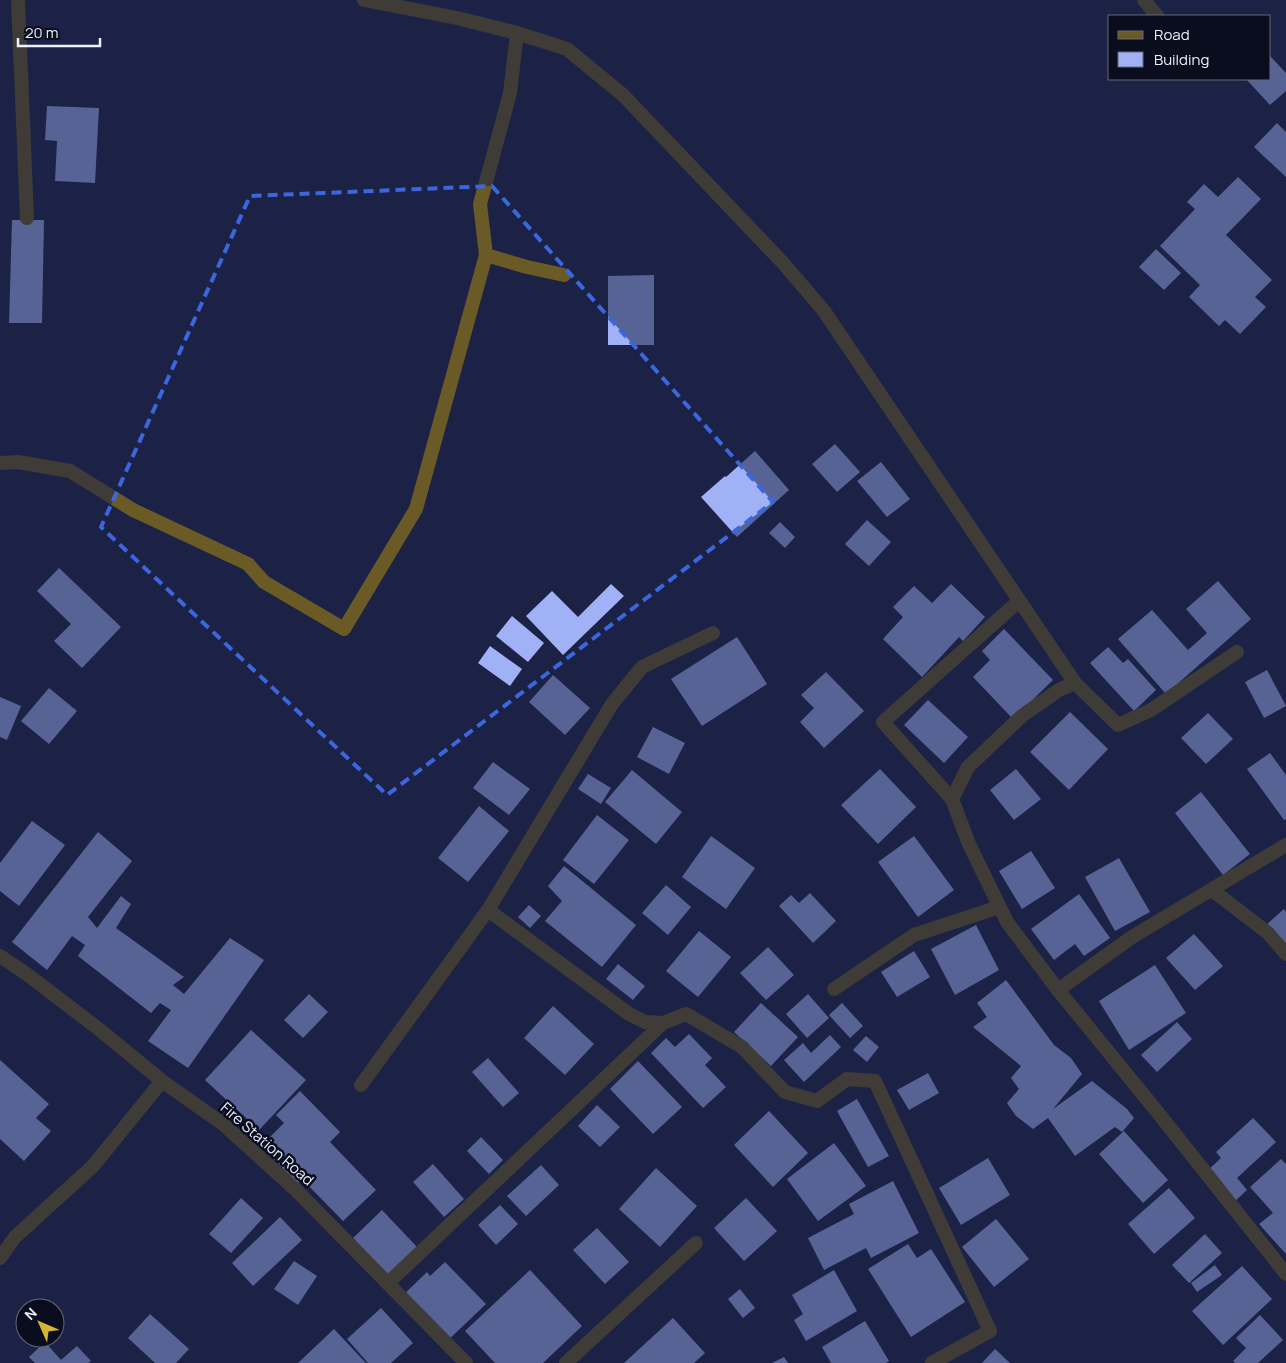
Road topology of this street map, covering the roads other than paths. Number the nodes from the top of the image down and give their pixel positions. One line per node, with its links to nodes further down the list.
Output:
1 (18, 0): 6 (street)
2 (364, 0): 5 (street)
3 (1144, 0): 4 (street)
4 (1156, 15)
5 (517, 33): 7 (street); 10 (street)
6 (26, 218)
7 (486, 255): 8 (street); 9 (street)
8 (564, 275)
9 (0, 463)
10 (1019, 601): 13 (street); 14 (street)
11 (713, 633): 18 (street)
12 (1237, 652): 13 (street)
13 (1074, 683): 14 (street)
14 (952, 799): 17 (street)
15 (1286, 845): 16 (street)
16 (1212, 890): 19 (street); 22 (street)
17 (999, 907): 21 (street); 22 (street)
18 (488, 910): 23 (street); 25 (street)
19 (1286, 954)
20 (0, 956): 24 (street, Fire Station Road)
21 (834, 989)
22 (1058, 990): 28 (street)
23 (663, 1023): 29 (street); 32 (street)
24 (162, 1082): 27 (street); 29 (street, Fire Station Road)
25 (361, 1085)
26 (696, 1243): 31 (street)
27 (0, 1258)
28 (1286, 1274)
29 (388, 1283): 30 (street, Fire Station Road)
30 (466, 1363)
31 (566, 1363)
32 (932, 1363)

